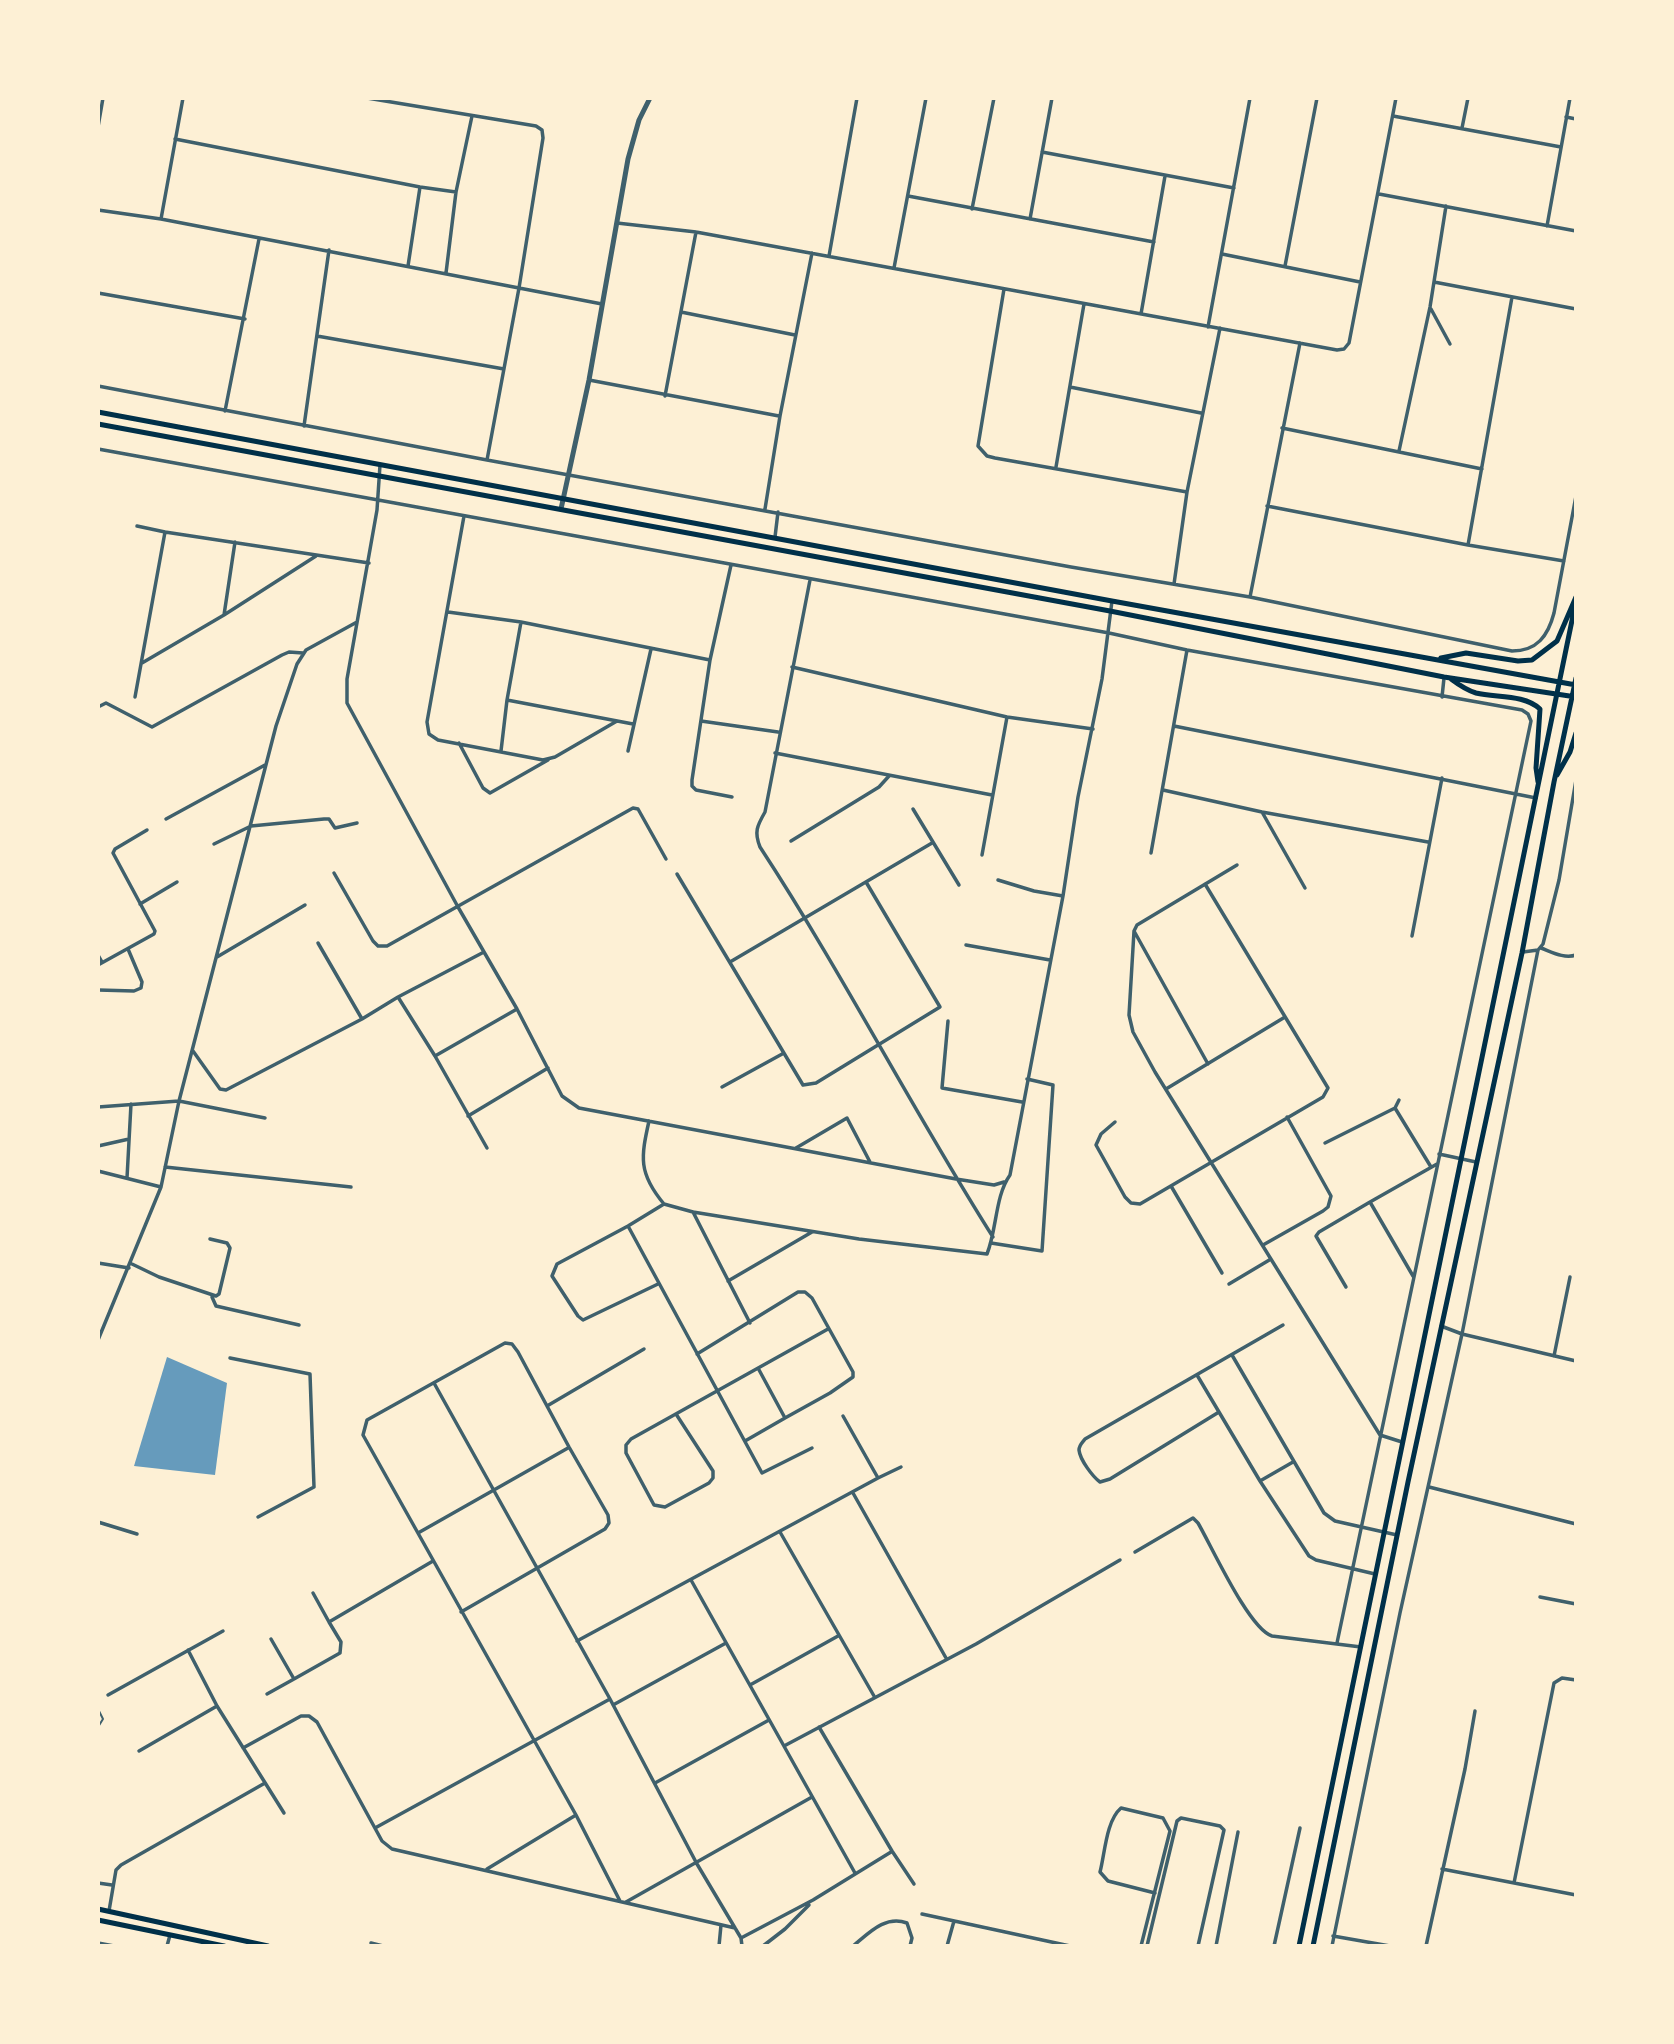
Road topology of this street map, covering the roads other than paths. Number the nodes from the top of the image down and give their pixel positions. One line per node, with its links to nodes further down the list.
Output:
1 (103, 98): 18 (street)
2 (183, 98): 20 (street)
3 (367, 98): 14 (street)
4 (650, 98): 34 (street)
5 (857, 98): 43 (street)
6 (926, 98): 28 (street)
7 (994, 98): 30 (street)
8 (1052, 98): 22 (street)
9 (1250, 98): 25 (street)
10 (1317, 98): 44 (street)
11 (1396, 98): 15 (street)
12 (1468, 98): 19 (street)
13 (1570, 98): 16 (street)
14 (472, 116): 26 (street); 50 (street)
15 (1393, 116): 19 (street); 27 (street)
16 (1566, 117): 17 (street); 21 (street)
17 (1576, 119)
18 (98, 127)
19 (1462, 128): 21 (street)
20 (175, 139): 24 (street); 32 (street)
21 (1561, 147): 35 (street)
22 (1042, 152): 23 (street); 33 (street)
23 (1165, 176): 25 (street); 39 (street)
24 (420, 187): 26 (street); 45 (street)
25 (1234, 188): 42 (street)
26 (456, 192): 47 (street)
27 (1378, 194): 29 (street); 48 (street)
28 (908, 196): 30 (street); 46 (street)
29 (1446, 206): 35 (street); 49 (street)
30 (972, 209): 33 (street)
31 (98, 210): 32 (street)
32 (161, 219): 38 (street)
33 (1030, 219): 39 (street)
34 (617, 222): 37 (street); 54 (street)
35 (1548, 226): 36 (street)
36 (1576, 231)
37 (696, 232): 41 (street); 58 (street)
38 (259, 239): 40 (street); 60 (street)
39 (1154, 242): 59 (street)
40 (330, 250): 45 (street); 64 (street)
41 (812, 253): 43 (street); 63 (street)
42 (1222, 254): 44 (street); 61 (street)
43 (829, 256): 46 (street)
44 (1285, 266): 48 (street)
45 (408, 267): 47 (street)
46 (894, 268): 51 (street)
47 (446, 273): 50 (street)
48 (1361, 282): 65 (street)
49 (1433, 282): 53 (street); 56 (street)
50 (519, 288): 54 (street); 67 (street)
51 (1004, 289): 55 (street); 83 (street)
52 (98, 293): 60 (street)
53 (1512, 297): 57 (street); 84 (street)
54 (602, 304): 68 (street)
55 (1084, 304): 59 (street); 70 (street)
56 (1430, 307): 66 (street); 80 (street)
57 (1576, 309)
58 (681, 312): 63 (street); 71 (street)
59 (1141, 314): 61 (street)
60 (245, 319): 72 (street)
61 (1208, 327): 62 (street)
62 (1220, 328): 65 (street); 74 (street)
63 (795, 335): 75 (street)
64 (317, 336): 67 (street); 77 (street)
65 (1300, 344): 78 (street)
66 (1450, 344)
67 (504, 369): 81 (street)
68 (589, 380): 71 (street); 86 (street)
69 (98, 386): 72 (street)
70 (1070, 387): 74 (street); 83 (street)
71 (665, 396): 75 (street)
72 (225, 411): 77 (street)
73 (98, 412): 82 (main road)
74 (1201, 413): 87 (street)
75 (780, 416): 93 (street)
76 (98, 424): 85 (main road)
77 (304, 426): 81 (street)
78 (1282, 428): 80 (street); 91 (street)
79 (98, 449): 90 (street)
80 (1399, 451): 84 (street)
81 (487, 460): 86 (street)
82 (380, 464): 85 (street); 89 (main road)
83 (1056, 467): 87 (street)
84 (1482, 469): 100 (street)
85 (378, 475): 90 (street); 92 (main road)
86 (568, 475): 89 (street); 93 (street)
87 (1187, 492): 106 (street)
88 (1576, 496): 102 (street)
89 (563, 498): 92 (street); 98 (main road)
90 (378, 500): 95 (street); 103 (street)
91 (1268, 506): 100 (street); 107 (street)
92 (561, 509): 110 (main road)
93 (765, 510): 94 (street)
94 (778, 512): 98 (street); 106 (street)
95 (464, 516): 104 (street); 111 (street)
96 (136, 526): 97 (street)
97 (165, 532): 99 (street); 121 (street)
98 (775, 537): 109 (main road)
99 (236, 542): 101 (street); 112 (street)
100 (1468, 545): 102 (street)
101 (317, 556): 103 (street); 112 (street)
102 (1564, 561): 107 (street)
103 (369, 563): 113 (street)
104 (731, 565): 105 (street); 120 (street)
105 (810, 580): 115 (street); 122 (street)
106 (1174, 584): 107 (street)
107 (1250, 597)
108 (1576, 599): 119 (main road); 124 (main road)
109 (1112, 601): 110 (street); 119 (main road)
110 (1110, 611): 115 (street); 123 (main road)
111 (448, 612): 114 (street); 140 (street)
112 (224, 615): 121 (street)
113 (357, 622): 118 (street); 181 (street)
114 (521, 622): 116 (street); 130 (street)
115 (1109, 633): 117 (street); 137 (street)
116 (651, 649): 120 (street); 135 (street)
117 (1187, 650): 128 (street); 136 (street)
118 (303, 653): 131 (street); 145 (street)
119 (1438, 658): 124 (main road)
120 (710, 660): 134 (street)
121 (142, 663): 127 (street)
122 (792, 667): 132 (street); 138 (street)
123 (1446, 677): 126 (main road); 128 (street); 150 (main road)
124 (1560, 682): 125 (main road); 126 (main road)
125 (1576, 682): 129 (main road)
126 (1558, 694): 129 (main road); 150 (main road)
127 (135, 697)
128 (1442, 697): 152 (street)
129 (1574, 697): 149 (main road)
130 (507, 700): 133 (street); 141 (street)
131 (98, 707)
132 (1007, 717): 137 (street); 153 (street)
133 (617, 721): 135 (street); 144 (street)
134 (701, 721): 138 (street); 154 (street)
135 (633, 724): 142 (street)
136 (1174, 726): 147 (street); 151 (street)
137 (1093, 729): 178 (street)
138 (779, 732): 143 (street)
139 (1576, 733): 149 (main road)
140 (459, 743): 141 (street); 144 (street)
141 (501, 751): 144 (street)
142 (628, 751)
143 (775, 753): 146 (street); 182 (street)
144 (550, 759)
145 (267, 764): 158 (street); 160 (street)
146 (889, 776): 153 (street); 162 (street)
147 (1442, 778): 152 (street); 163 (street)
148 (1576, 780): 190 (street)
149 (1554, 782): 192 (main road)
150 (1540, 785): 155 (main road)
151 (1163, 790): 157 (street); 166 (street)
152 (1516, 792): 155 (street); 186 (street)
153 (992, 795): 167 (street)
154 (732, 797)
155 (1537, 798): 231 (main road)
156 (913, 809): 164 (street)
157 (1262, 812): 163 (street); 177 (street)
158 (166, 819)
159 (357, 823): 160 (street)
160 (251, 826): 165 (street); 195 (street)
161 (147, 830): 179 (street)
162 (792, 841)
163 (1429, 842): 185 (street)
164 (933, 843): 173 (street); 176 (street)
165 (214, 844)
166 (1151, 853)
167 (982, 855)
168 (666, 859): 181 (street)
169 (1237, 865): 175 (street)
170 (334, 873): 181 (street)
171 (677, 874): 197 (street)
172 (998, 880): 178 (street)
173 (866, 881): 182 (street); 205 (street)
174 (177, 882): 179 (street)
175 (1205, 884): 183 (street); 202 (street)
176 (959, 885)
177 (1306, 888)
178 (1063, 896): 196 (street)
179 (140, 904): 189 (street)
180 (305, 905): 195 (street)
181 (458, 907): 191 (street)
182 (806, 917): 197 (street); 205 (street)
183 (1134, 931): 209 (street); 213 (street)
184 (1478, 935): 186 (street)
185 (1412, 936)
186 (1485, 936): 230 (street)
187 (318, 943): 203 (street)
188 (966, 945): 196 (street)
189 (128, 949): 198 (street); 199 (street)
190 (1539, 949): 192 (street); 193 (street); 272 (street)
191 (484, 952): 200 (street); 201 (street)
192 (1522, 953): 234 (main road)
193 (1576, 954)
194 (98, 955): 198 (street)
195 (217, 957): 206 (street)
196 (1050, 960): 211 (street)
197 (730, 962): 207 (street)
198 (100, 963)
199 (98, 990)
200 (398, 997): 203 (street); 208 (street)
201 (517, 1009): 208 (street); 210 (street)
202 (1285, 1017): 209 (street); 222 (street)
203 (362, 1019): 206 (street)
204 (948, 1021): 216 (street)
205 (878, 1043): 207 (street); 240 (street)
206 (192, 1051): 215 (street)
207 (784, 1053): 212 (street)
208 (435, 1056): 220 (street)
209 (1208, 1064): 213 (street)
210 (548, 1068): 220 (street); 223 (street)
211 (1027, 1079): 216 (street); 252 (street)
212 (722, 1087)
213 (1166, 1089): 233 (street)
214 (1399, 1100): 219 (street)
215 (179, 1101): 217 (street); 221 (street); 236 (street)
216 (1022, 1103): 241 (street)
217 (131, 1104): 218 (street); 225 (street)
218 (98, 1107)
219 (1395, 1108): 226 (street); 237 (street)
220 (468, 1116): 228 (street)
221 (265, 1118)
222 (1287, 1118): 233 (street); 253 (street)
223 (649, 1121): 229 (street); 246 (street)
224 (1115, 1122): 243 (street)
225 (129, 1139): 227 (street); 239 (street)
226 (1325, 1143)
227 (98, 1146)
228 (487, 1148)
229 (796, 1148): 232 (street); 232 (street)
230 (1439, 1154): 231 (street); 235 (street)
231 (1463, 1159): 234 (street); 291 (main road)
232 (870, 1162): 240 (street)
233 (1211, 1162): 243 (street); 253 (street)
234 (1476, 1163): 270 (main road)
235 (1437, 1164): 237 (street); 258 (street)
236 (165, 1167): 242 (street); 244 (street)
237 (1431, 1167): 245 (street)
238 (98, 1171): 239 (street)
239 (127, 1178): 244 (street)
240 (956, 1178): 241 (street); 250 (street)
241 (1004, 1182): 250 (street)
242 (351, 1186)
243 (1171, 1186): 257 (street)
244 (161, 1187): 256 (street)
245 (1370, 1202): 258 (street); 263 (street)
246 (664, 1204): 247 (street); 248 (street)
247 (693, 1212): 249 (street); 260 (street)
248 (628, 1226): 261 (street); 261 (street)
249 (814, 1231): 252 (street); 260 (street)
250 (993, 1237): 252 (street)
251 (210, 1238): 264 (street)
252 (991, 1243)
253 (1263, 1245): 254 (street)
254 (1271, 1259): 262 (street); 289 (street)
255 (98, 1263): 256 (street)
256 (130, 1266): 264 (street); 266 (street)
257 (1222, 1273)
258 (1413, 1277): 289 (street)
259 (1570, 1277): 277 (street)
260 (729, 1281): 267 (street)
261 (658, 1284): 275 (street)
262 (1229, 1284)
263 (1346, 1287)
264 (212, 1297): 268 (street)
265 (98, 1322): 266 (street)
266 (105, 1323): 273 (street)
267 (750, 1323): 271 (street); 275 (street)
268 (299, 1325)
269 (1283, 1325): 276 (street)
270 (1441, 1326): 272 (street); 309 (main road)
271 (828, 1329): 280 (street); 288 (street)
272 (1462, 1334): 277 (street); 298 (street)
273 (98, 1340)
274 (644, 1349): 284 (street)
275 (696, 1354): 283 (street)
276 (1232, 1355): 281 (street); 294 (street)
277 (1554, 1356): 279 (street)
278 (230, 1358): 301 (street)
279 (1576, 1361)
280 (758, 1368): 283 (street); 288 (street)
281 (1197, 1375): 285 (street); 285 (street)
282 (434, 1383): 284 (street); 299 (street); 306 (street)
283 (717, 1391): 286 (street); 290 (street)
284 (547, 1406): 292 (street)
285 (1219, 1412): 297 (street)
286 (676, 1414): 286 (street)
287 (844, 1416): 296 (street)
288 (785, 1418): 290 (street)
289 (1380, 1434): 291 (street); 304 (street)
290 (745, 1441): 293 (street)
291 (1404, 1443): 307 (main road)
292 (569, 1447): 299 (street); 313 (street)
293 (812, 1448)
294 (1293, 1462): 297 (street); 304 (street)
295 (901, 1467): 296 (street)
296 (878, 1478): 300 (street)
297 (1260, 1481): 314 (street)
298 (1428, 1487): 303 (street); 381 (street)
299 (494, 1490): 306 (street); 313 (street)
300 (853, 1493): 305 (street); 330 (street)
301 (258, 1517)
302 (98, 1522): 308 (street)
303 (1576, 1524)
304 (1362, 1529): 307 (street); 314 (street)
305 (779, 1532): 316 (street); 323 (street)
306 (418, 1533): 312 (street)
307 (1385, 1533): 309 (street); 315 (main road)
308 (137, 1534)
309 (1397, 1535): 376 (main road)
310 (1135, 1552): 327 (street)
311 (1120, 1560): 330 (street)
312 (433, 1561): 320 (street); 321 (street)
313 (536, 1568): 320 (street); 325 (street)
314 (1353, 1569): 315 (street); 327 (street)
315 (1376, 1574): 328 (main road)
316 (691, 1580): 325 (street); 326 (street)
317 (313, 1594): 321 (street)
318 (1540, 1597): 319 (street)
319 (1576, 1604)
320 (461, 1612): 345 (street)
321 (329, 1622): 331 (street)
322 (223, 1631): 329 (street)
323 (838, 1636): 333 (street); 336 (street)
324 (271, 1639): 331 (street)
325 (577, 1642): 337 (street)
326 (726, 1643): 333 (street); 338 (street)
327 (1337, 1643): 328 (street)
328 (1361, 1647): 374 (main road)
329 (188, 1650): 335 (street); 339 (street)
330 (946, 1658): 336 (street)
331 (294, 1679): 334 (street)
332 (1576, 1679): 363 (street)
333 (750, 1685): 342 (street)
334 (267, 1693)
335 (108, 1695)
336 (874, 1696): 344 (street)
337 (610, 1699): 338 (street); 345 (street)
338 (613, 1705): 350 (street)
339 (218, 1706): 347 (street); 348 (street)
340 (98, 1709): 343 (lane)
341 (1475, 1711): 360 (street)
342 (769, 1720): 346 (street); 350 (street)
343 (98, 1727)
344 (819, 1727): 346 (street); 357 (street)
345 (534, 1742): 353 (street); 354 (street)
346 (783, 1746): 351 (street)
347 (243, 1748): 349 (street); 354 (street)
348 (139, 1751)
349 (265, 1783): 352 (street); 365 (street)
350 (655, 1783): 358 (street)
351 (812, 1797): 358 (street); 361 (street)
352 (284, 1813)
353 (576, 1815): 359 (street); 369 (street)
354 (376, 1828): 359 (street)
355 (1300, 1828): 401 (street)
356 (1238, 1832): 400 (street)
357 (892, 1851): 361 (street); 364 (street)
358 (697, 1864): 370 (street); 379 (street)
359 (487, 1869): 369 (street)
360 (1442, 1870): 363 (street); 406 (street)
361 (855, 1873): 368 (street)
362 (98, 1883): 365 (street)
363 (1514, 1883): 367 (street)
364 (914, 1884)
365 (112, 1885): 372 (street)
366 (1155, 1893): 366 (street); 397 (street)
367 (1576, 1895)
368 (813, 1900): 382 (street); 392 (street)
369 (620, 1901): 370 (street)
370 (626, 1902): 378 (street)
371 (98, 1909): 372 (main road)
372 (109, 1911): 388 (main road)
373 (922, 1914): 377 (street)
374 (1304, 1917): 376 (main road); 402 (main road)
375 (98, 1920): 380 (main road)
376 (1319, 1920): 403 (main road)
377 (954, 1921): 395 (street); 396 (street)
378 (721, 1925): 379 (street); 390 (street)
379 (735, 1928): 382 (street)
380 (170, 1935): 386 (street); 387 (main road)
381 (1333, 1936): 404 (street); 405 (street)
382 (741, 1938): 391 (street)
383 (98, 1942): 385 (street)
384 (371, 1943): 389 (street)
385 (114, 1946)
386 (167, 1946)
387 (224, 1946)
388 (268, 1946)
389 (383, 1946)
390 (719, 1946)
391 (742, 1946)
392 (763, 1946)
393 (853, 1946): 394 (street)
394 (909, 1946)
395 (947, 1946)
396 (1070, 1946)
397 (1141, 1946)
398 (1148, 1946): 399 (street)
399 (1198, 1946)
400 (1216, 1946)
401 (1274, 1946)
402 (1298, 1946)
403 (1313, 1946)
404 (1332, 1946)
405 (1390, 1946)
406 (1426, 1946)

